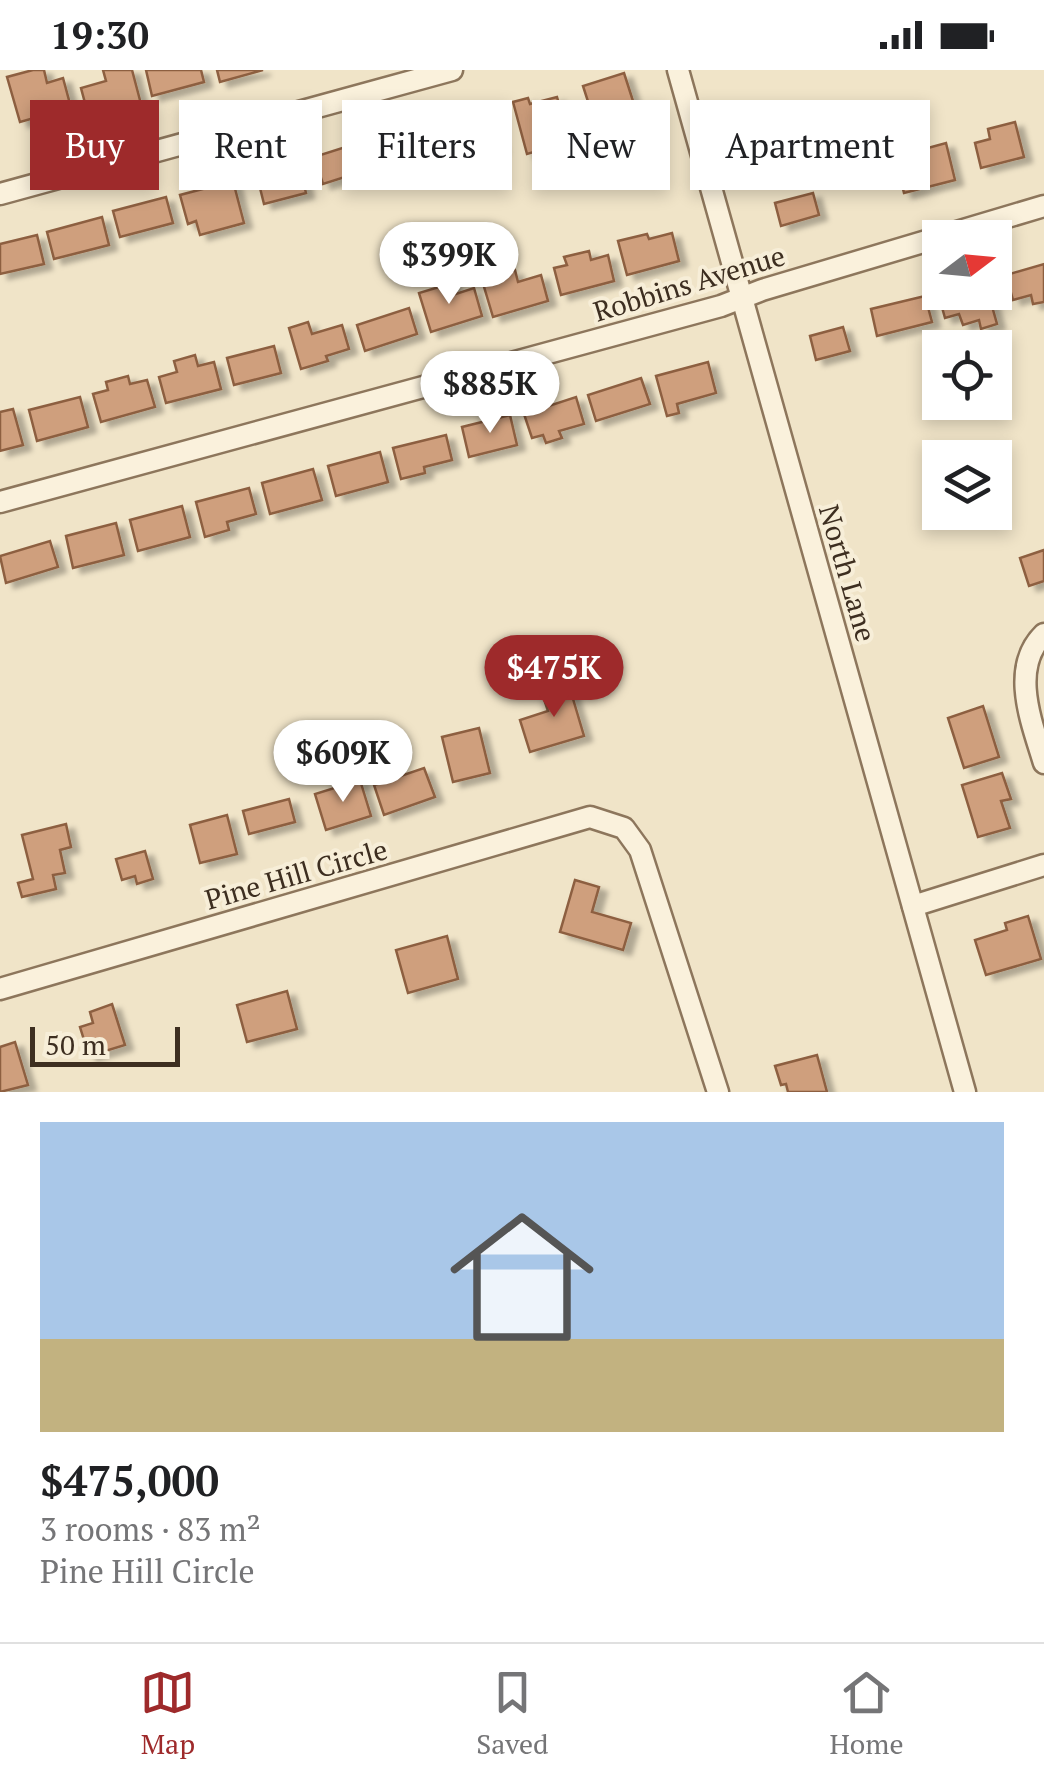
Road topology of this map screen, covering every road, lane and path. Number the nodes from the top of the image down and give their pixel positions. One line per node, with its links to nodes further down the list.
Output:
1 (452, 70): 3 (street)
2 (678, 70): 5 (street, North Lane)
3 (0, 194)
4 (1044, 206): 5 (street, Robbins Avenue)
5 (742, 297): 6 (street, Robbins Avenue); 10 (street, North Lane)
6 (0, 502)
7 (1044, 634): 8 (street)
8 (1044, 763)
9 (1044, 865): 10 (street)
10 (913, 906): 13 (street, North Lane)
11 (0, 989): 12 (street, Pine Hill Circle)
12 (718, 1092)
13 (964, 1092)

